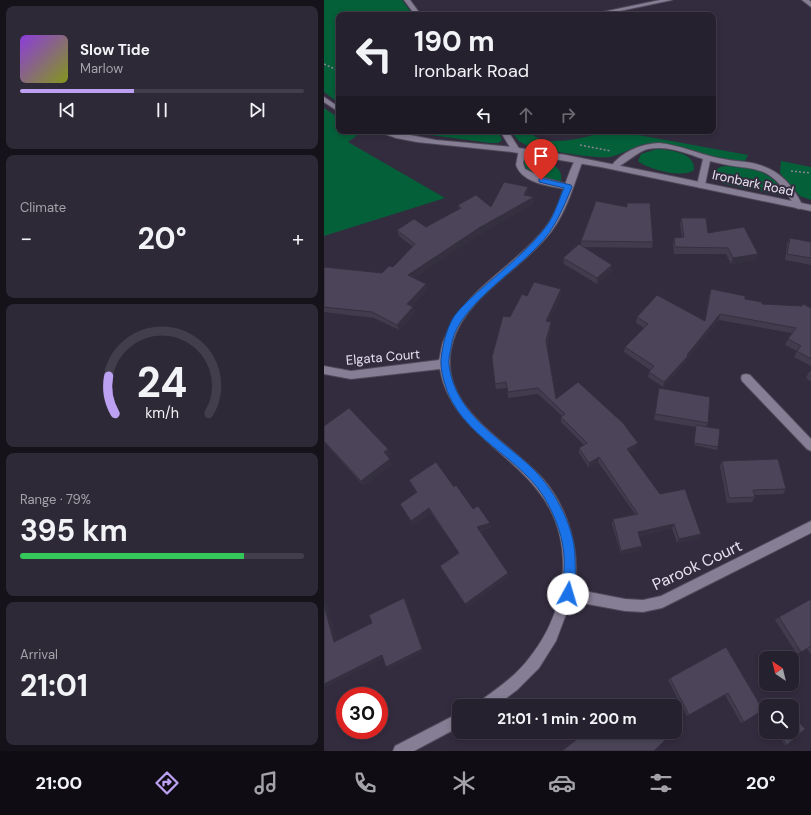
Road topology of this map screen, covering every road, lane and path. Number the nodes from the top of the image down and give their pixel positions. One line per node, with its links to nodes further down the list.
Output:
1 (407, 0): 5 (street)
2 (669, 0): 6 (street)
3 (805, 0): 4 (street)
4 (811, 5)
5 (416, 12)
6 (607, 12)
7 (324, 64): 8 (path)
8 (336, 70)
9 (324, 99): 10 (street)
10 (336, 108)
11 (395, 134): 13 (street, Ironbark Road)
12 (506, 134): 13 (street)
13 (519, 150): 15 (street, Ironbark Road); 18 (street)
14 (708, 158): 16 (street, Ironbark Road); 17 (street, Ironbark Road); 19 (street, Ironbark Road)
15 (579, 160): 16 (street, Ironbark Road); 18 (street)
16 (614, 167): 17 (street, Ironbark Road)
17 (701, 185): 19 (street, Ironbark Road)
18 (569, 187): 21 (street)
19 (799, 206): 20 (street, Ironbark Road)
20 (811, 208)
21 (444, 364): 22 (street, Elgata Court); 26 (street)
22 (324, 370)
23 (746, 378): 24 (street)
24 (811, 446)
25 (811, 527): 26 (street, Parook Court)
26 (568, 594): 27 (street)
27 (495, 699)
28 (452, 724): 29 (street)
29 (400, 751)

